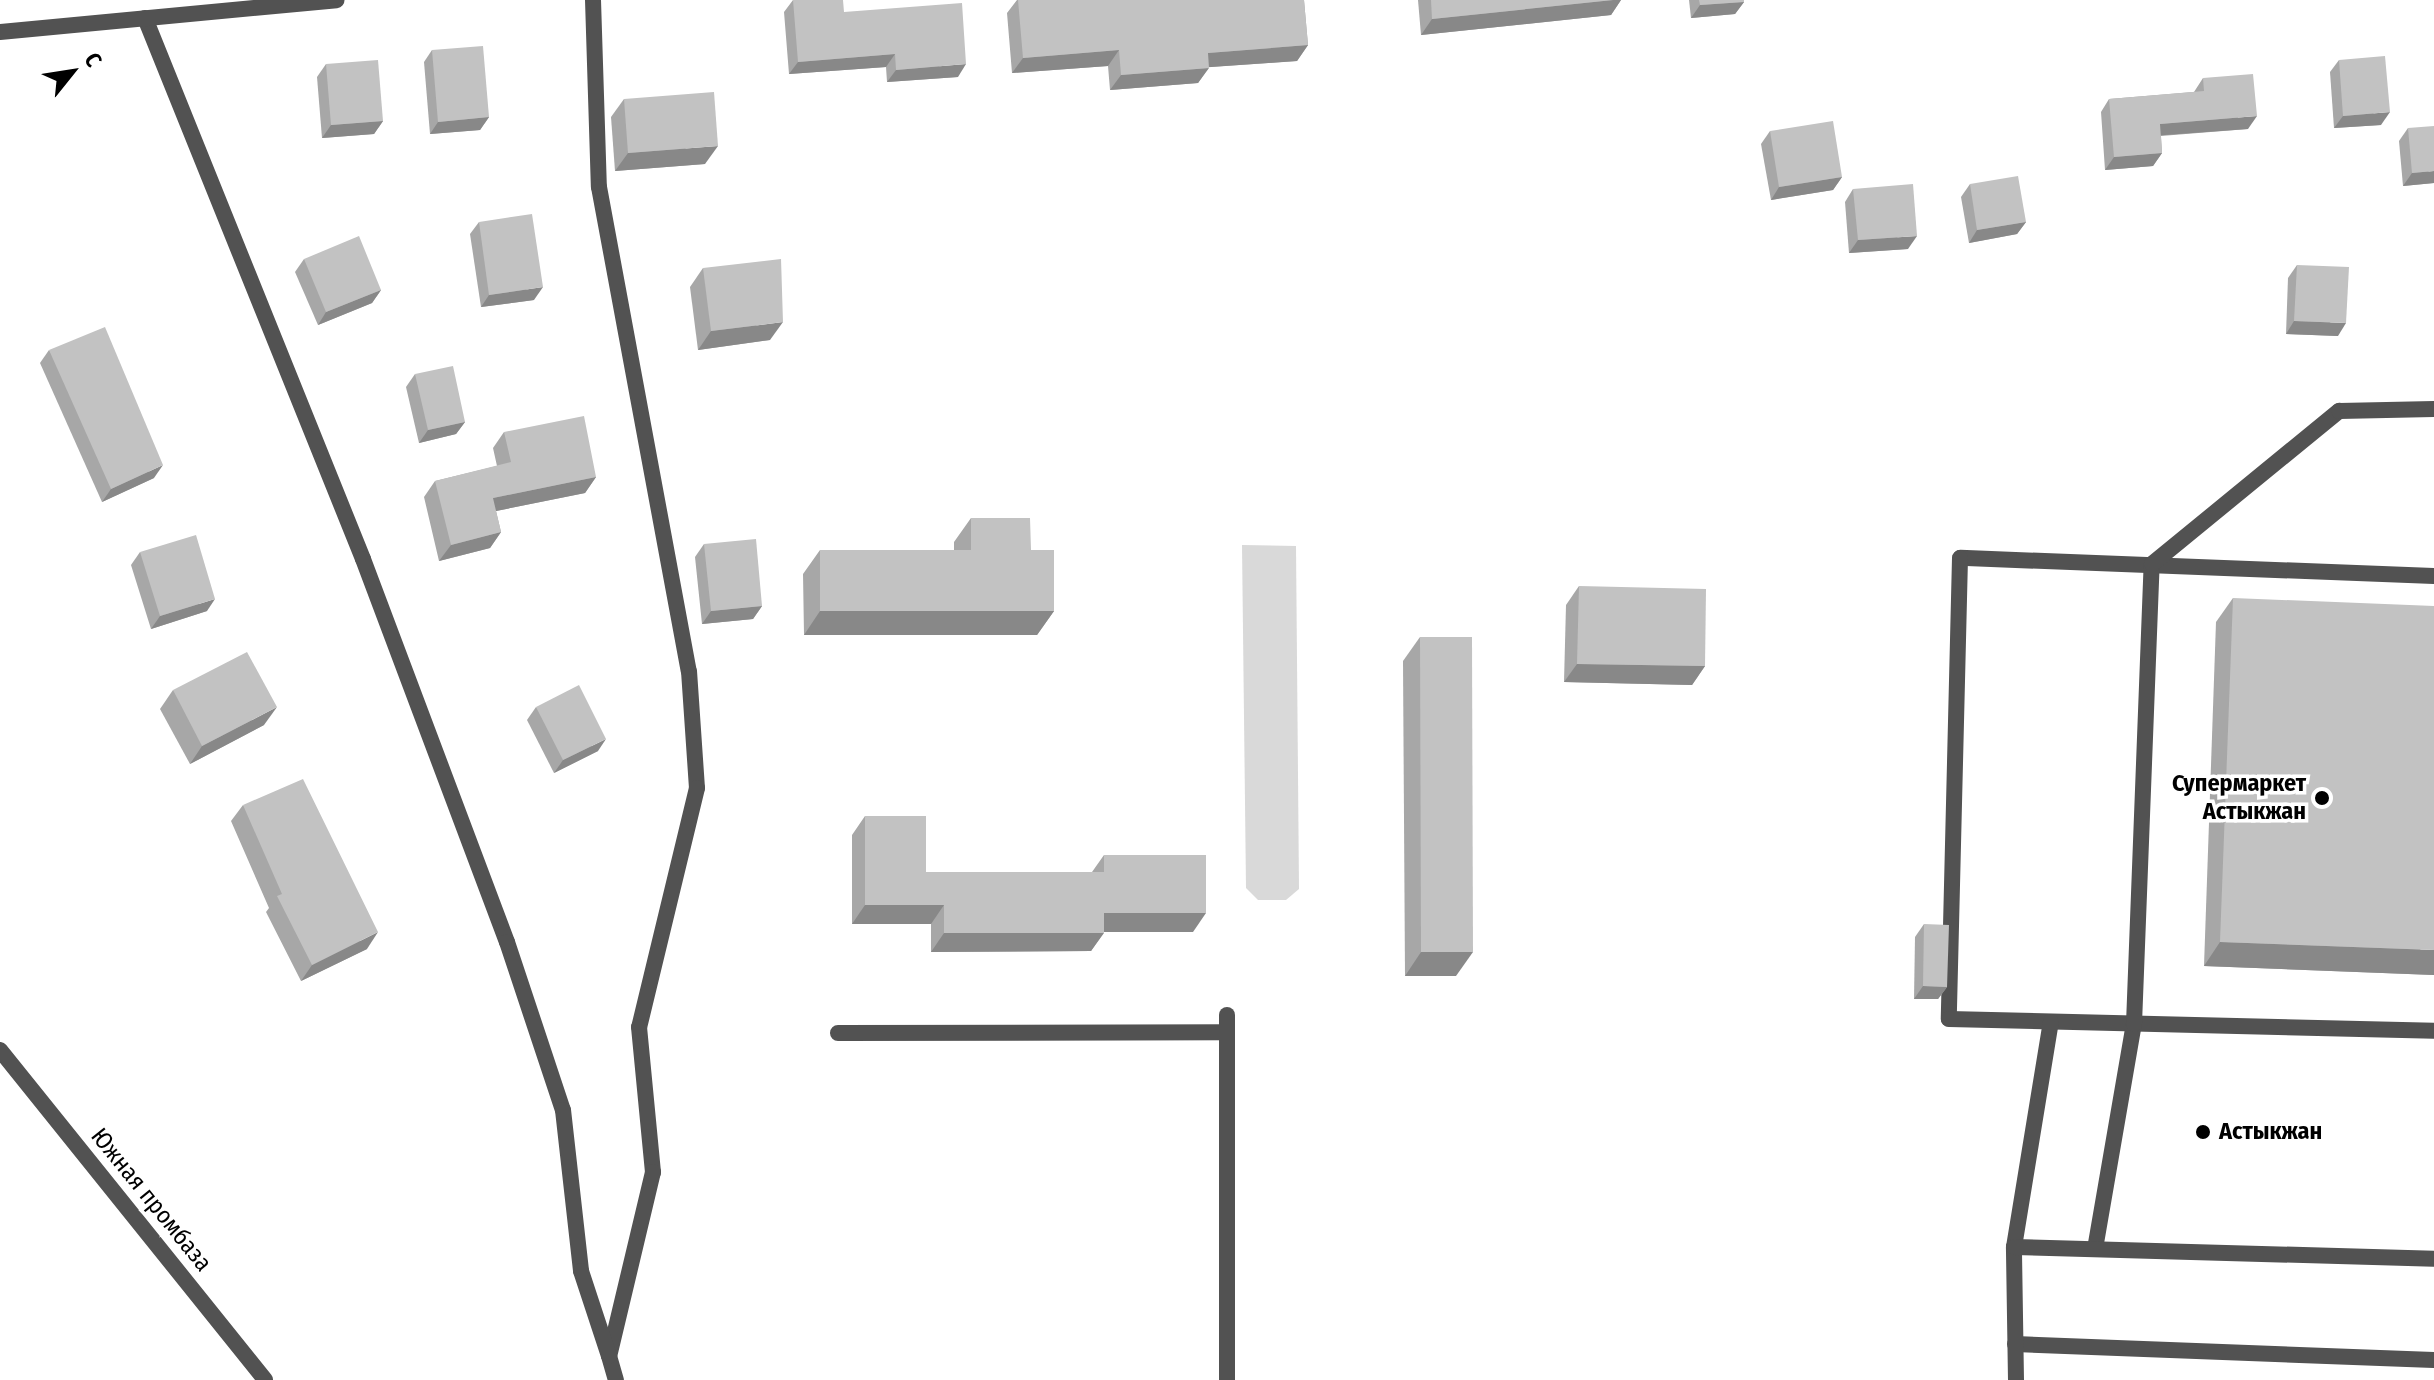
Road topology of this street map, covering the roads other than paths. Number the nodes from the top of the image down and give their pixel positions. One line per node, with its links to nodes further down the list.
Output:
1 (336, 0): 3 (street)
2 (593, 0): 19 (street)
3 (145, 18): 4 (street); 19 (street)
4 (0, 32)
5 (2434, 409): 6 (street)
6 (2152, 564): 7 (street); 9 (street); 10 (street)
7 (2434, 576)
8 (1227, 1015): 12 (street)
9 (2051, 1022): 10 (street); 15 (street)
10 (2134, 1024): 11 (street); 16 (street)
11 (2434, 1031)
12 (1227, 1032): 13 (street); 23 (street)
13 (838, 1033)
14 (0, 1050): 21 (street, Южная промбаза)
15 (2014, 1247): 16 (street); 18 (street)
16 (2095, 1249): 17 (street)
17 (2434, 1259)
18 (2015, 1344): 20 (street); 24 (street)
19 (609, 1356): 22 (street)
20 (2434, 1360)
21 (265, 1380)
22 (616, 1380)
23 (1227, 1380)
24 (2016, 1380)

